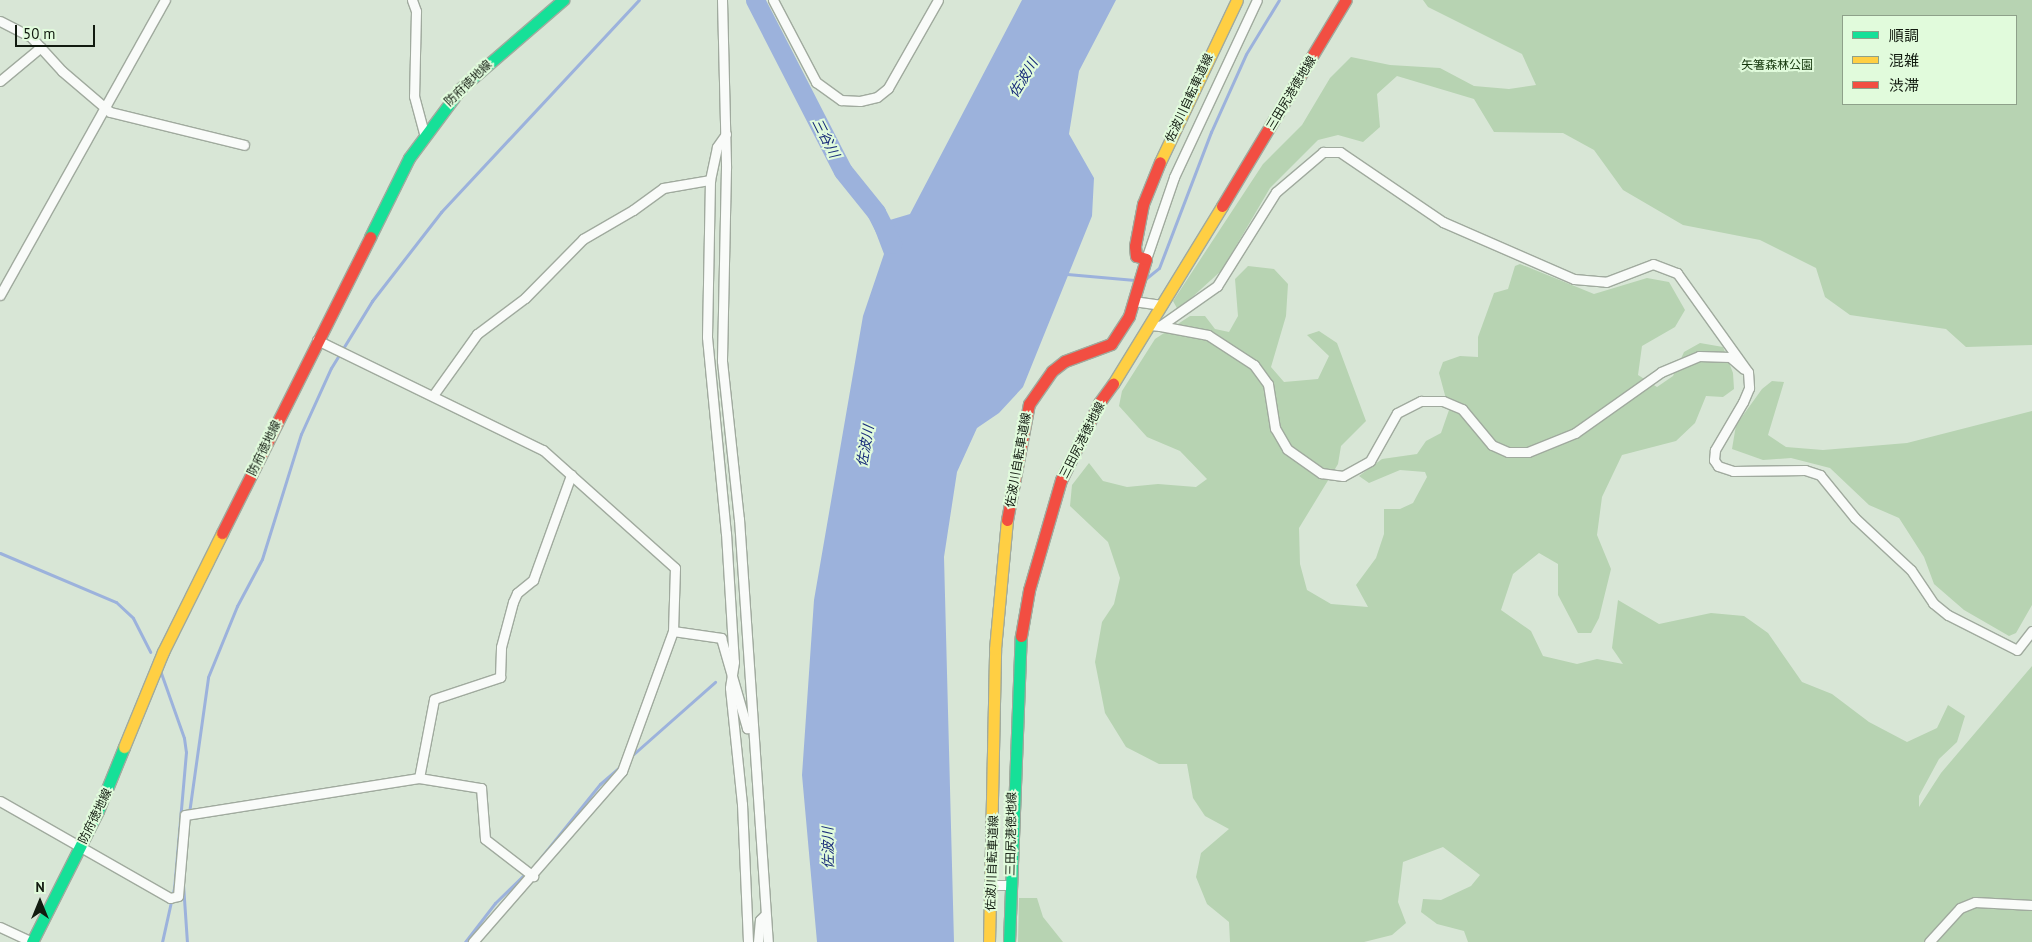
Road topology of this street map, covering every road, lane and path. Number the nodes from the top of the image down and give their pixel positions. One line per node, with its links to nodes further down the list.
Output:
1 (165, 0): 13 (street)
2 (412, 0): 14 (street)
3 (563, 0): 14 (main road, 防府徳地線)
4 (722, 0): 15 (street)
5 (773, 0): 6 (street)
6 (938, 0)
7 (1237, 0): 18 (main road, 佐波川自転車道線)
8 (1257, 0): 18 (street)
9 (1346, 0): 21 (main road, 三田尻港徳地線)
10 (0, 21): 11 (street)
11 (41, 47): 12 (street); 13 (street)
12 (0, 81)
13 (105, 107): 16 (street); 19 (street)
14 (424, 133): 23 (main road, 防府徳地線)
15 (726, 134): 17 (street); 30 (street)
16 (244, 145)
17 (710, 180): 25 (street); 29 (street)
18 (1145, 263): 20 (main road, 佐波川自転車道線)
19 (0, 295)
20 (1134, 296): 21 (street); 35 (main road, 佐波川自転車道線)
21 (1162, 305): 22 (main road, 三田尻港徳地線)
22 (1155, 325): 24 (street); 24 (street); 36 (main road, 三田尻港徳地線)
23 (317, 340): 25 (street); 33 (main road, 防府徳地線)
24 (1748, 372): 28 (street)
25 (434, 394): 26 (street)
26 (571, 475): 27 (street); 31 (street)
27 (673, 631): 29 (street); 34 (street)
28 (2032, 631)
29 (732, 671): 30 (street); 42 (street)
30 (752, 728): 38 (street)
31 (419, 778): 33 (street); 34 (street)
32 (0, 801): 33 (street)
33 (79, 849): 40 (main road, 防府徳地線)
34 (529, 873): 41 (street)
35 (990, 885): 36 (street); 45 (main road, 佐波川自転車道線)
36 (1010, 885): 46 (main road, 三田尻港徳地線)
37 (2032, 906): 47 (street)
38 (765, 915): 43 (street); 44 (street)
39 (0, 927): 40 (street)
40 (32, 942)
41 (473, 942)
42 (748, 942)
43 (758, 942)
44 (768, 942)
45 (989, 942)
46 (1009, 942)
47 (1929, 942)

